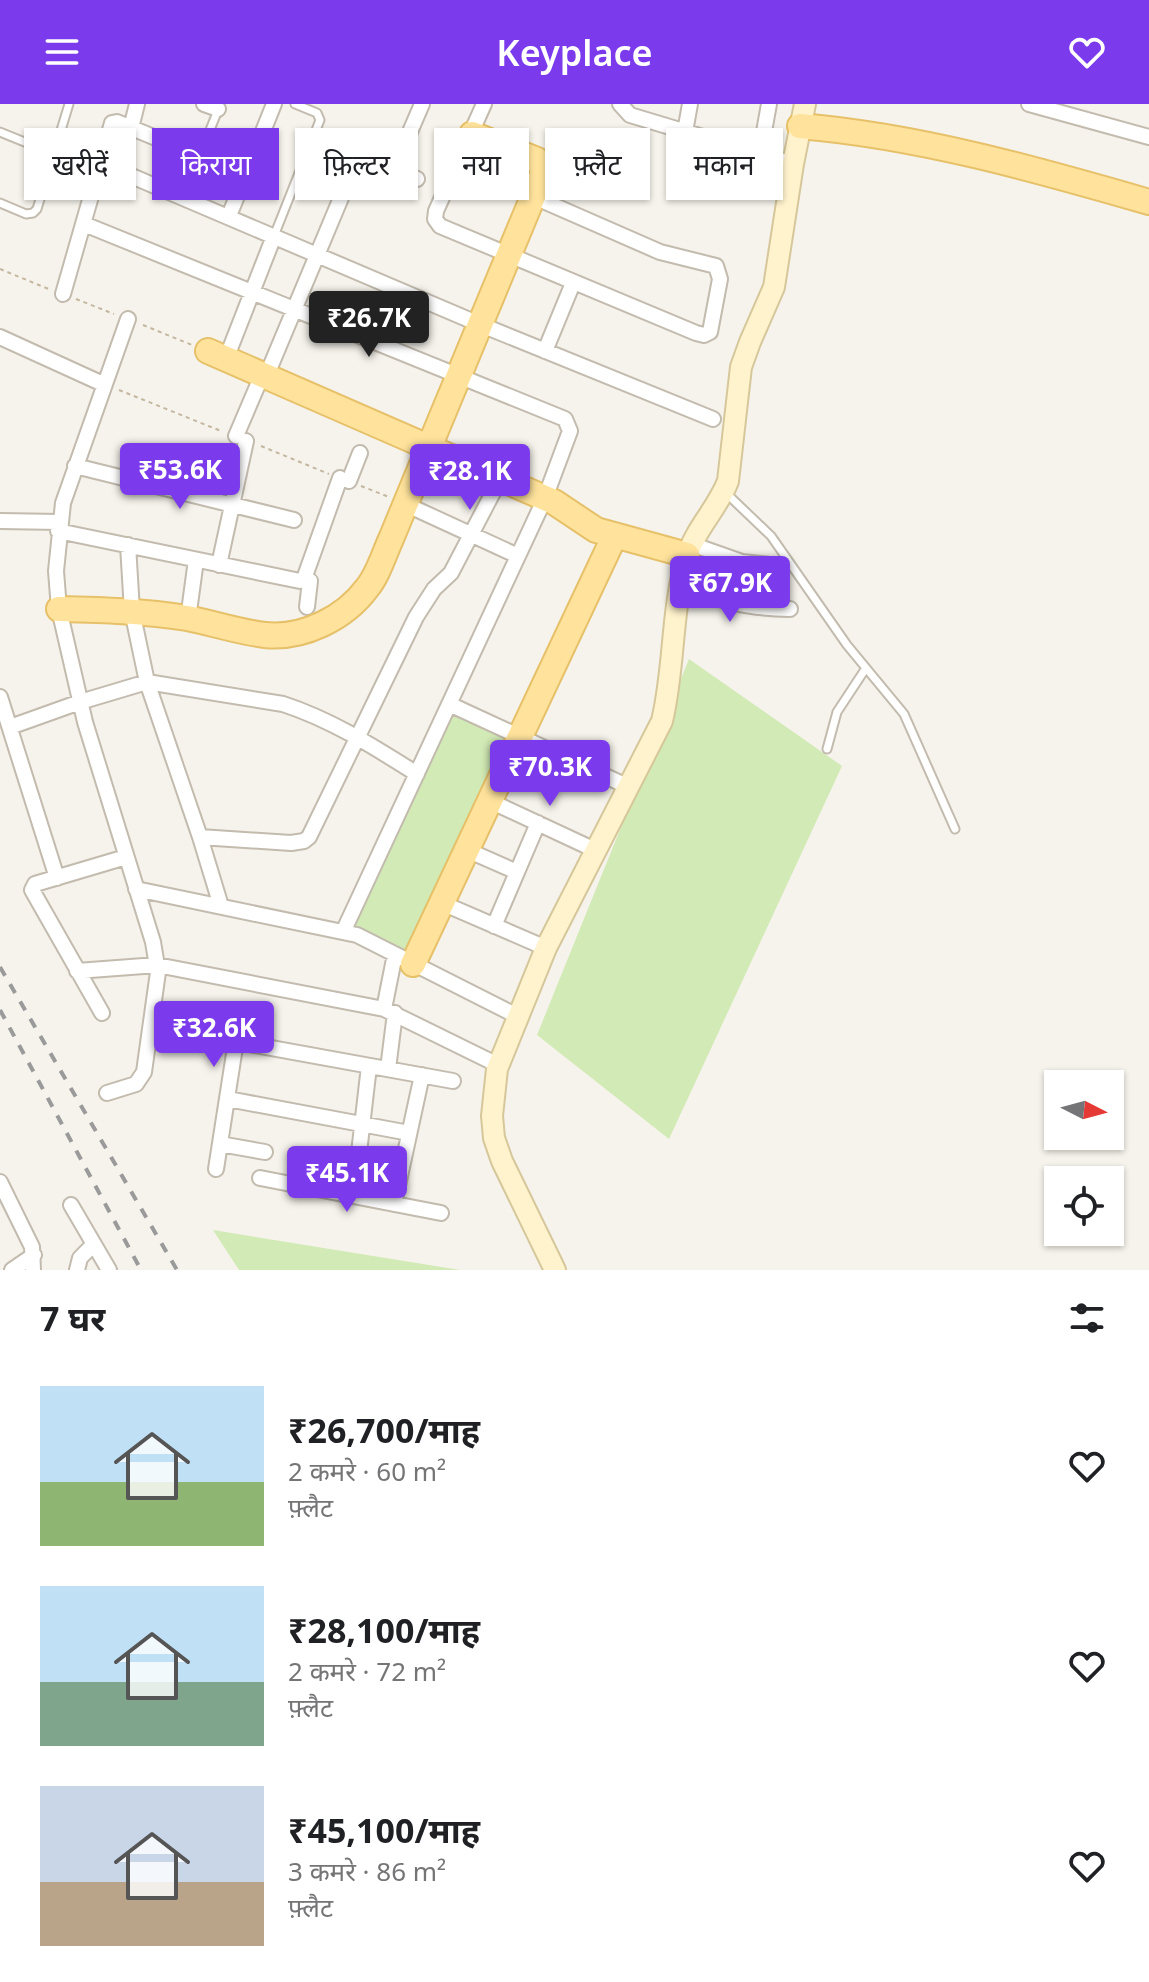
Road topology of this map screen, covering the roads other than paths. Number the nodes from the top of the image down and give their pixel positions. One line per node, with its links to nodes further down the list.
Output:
1 (69, 104): 13 (lane)
2 (137, 104): 15 (street)
3 (274, 104): 36 (street)
4 (295, 104): 38 (lane)
5 (422, 104): 17 (street)
6 (484, 104): 18 (street)
7 (620, 104): 19 (street)
8 (690, 104): 20 (street)
9 (769, 104): 21 (street)
10 (1029, 104): 23 (street)
11 (214, 106): 16 (lane)
12 (802, 115): 27 (street); 34 (main road)
13 (62, 128)
14 (111, 128): 15 (street)
15 (131, 128)
16 (208, 128)
17 (412, 128)
18 (474, 128)
19 (672, 128)
20 (686, 128)
21 (765, 128)
22 (0, 132): 24 (lane)
23 (1149, 137)
24 (24, 142)
25 (529, 157): 28 (main road)
26 (783, 161): 27 (street)
27 (793, 164): 58 (street)
28 (532, 196): 40 (main road); 41 (street)
29 (40, 200): 35 (lane)
30 (91, 200): 37 (street)
31 (190, 200): 36 (street)
32 (340, 200): 39 (street)
33 (441, 200): 40 (street)
34 (1149, 202)
35 (0, 203)
36 (229, 216): 38 (street)
37 (84, 224): 42 (street); 43 (street)
38 (274, 236): 39 (street); 42 (street)
39 (317, 253): 44 (street); 46 (street)
40 (507, 256): 41 (street); 46 (main road)
41 (573, 283): 48 (street)
42 (253, 292): 44 (street); 49 (street)
43 (63, 294)
44 (294, 308): 50 (street); 51 (street)
45 (128, 319): 52 (street)
46 (479, 324): 48 (street); 50 (main road)
47 (0, 337): 52 (street)
48 (545, 351): 53 (street)
49 (217, 355): 51 (main road)
50 (458, 375): 54 (main road); 59 (street)
51 (264, 376): 54 (main road); 60 (street)
52 (103, 384): 56 (street)
53 (713, 419)
54 (427, 447): 57 (main road); 61 (main road)
55 (360, 453): 73 (street)
56 (75, 466): 60 (street); 64 (street)
57 (500, 479): 59 (main road); 65 (street)
58 (724, 492): 68 (street); 80 (lane)
59 (545, 498): 66 (main road); 69 (street)
60 (231, 504): 62 (street); 71 (street)
61 (405, 504): 65 (street); 79 (main road)
62 (294, 520)
63 (0, 521): 64 (street)
64 (59, 526): 67 (street); 76 (street)
65 (472, 534): 69 (street); 86 (street)
66 (614, 537): 68 (main road); 87 (main road)
67 (128, 545): 70 (street); 78 (street)
68 (689, 550): 72 (street); 74 (street)
69 (518, 556): 84 (street)
70 (196, 560): 71 (street); 79 (street)
71 (219, 565): 73 (street)
72 (779, 566)
73 (304, 579): 75 (street)
74 (681, 585): 77 (street); 90 (street)
75 (307, 607)
76 (59, 609): 78 (main road); 83 (street)
77 (790, 609)
78 (132, 611): 79 (main road); 81 (street)
79 (188, 619)
80 (866, 668): 88 (lane); 93 (lane)
81 (147, 682): 83 (street); 86 (street); 94 (street)
82 (0, 697): 85 (street)
83 (80, 702): 85 (street); 97 (street)
84 (449, 704): 87 (street); 89 (street)
85 (10, 727): 99 (street)
86 (359, 737): 89 (street); 94 (street)
87 (520, 737): 90 (street); 91 (main road)
88 (827, 749)
89 (417, 774): 104 (street)
90 (629, 787): 96 (street)
91 (490, 801): 92 (street); 95 (main road)
92 (538, 823): 96 (street); 98 (street)
93 (955, 829)
94 (200, 837): 102 (street)
95 (467, 850): 98 (street); 101 (main road)
96 (595, 850): 105 (street)
97 (126, 857): 99 (street); 100 (street)
98 (517, 872): 103 (street)
99 (57, 878): 108 (street)
100 (136, 889): 102 (street); 107 (street)
101 (442, 903): 103 (street); 106 (main road)
102 (221, 906): 104 (street)
103 (494, 926): 105 (street)
104 (344, 930): 106 (street)
105 (546, 948): 112 (street)
106 (404, 959): 110 (street); 112 (street)
107 (157, 965): 108 (street); 109 (street); 110 (street)
108 (77, 971): 111 (street)
109 (153, 1010): 113 (street); 119 (street)
110 (389, 1011): 114 (street); 116 (street)
111 (102, 1013)
112 (517, 1016): 114 (street)
113 (238, 1042): 115 (street); 120 (street)
114 (498, 1065): 137 (street)
115 (369, 1066): 116 (street); 121 (street)
116 (388, 1069): 117 (street)
117 (422, 1075): 118 (street); 122 (street)
118 (453, 1081)
119 (107, 1093)
120 (228, 1099): 121 (street); 123 (street)
121 (363, 1124): 122 (street); 128 (street)
122 (409, 1133): 129 (street)
123 (220, 1144): 124 (street); 125 (street)
124 (265, 1152)
125 (216, 1169)
126 (260, 1178): 128 (street)
127 (0, 1182): 133 (street)
128 (354, 1196): 129 (street)
129 (394, 1204): 131 (street)
130 (71, 1205): 132 (street)
131 (441, 1213)
132 (94, 1244): 135 (street); 136 (street)
133 (34, 1262): 134 (street)
134 (12, 1270)
135 (77, 1270)
136 (109, 1270)
137 (555, 1270)

